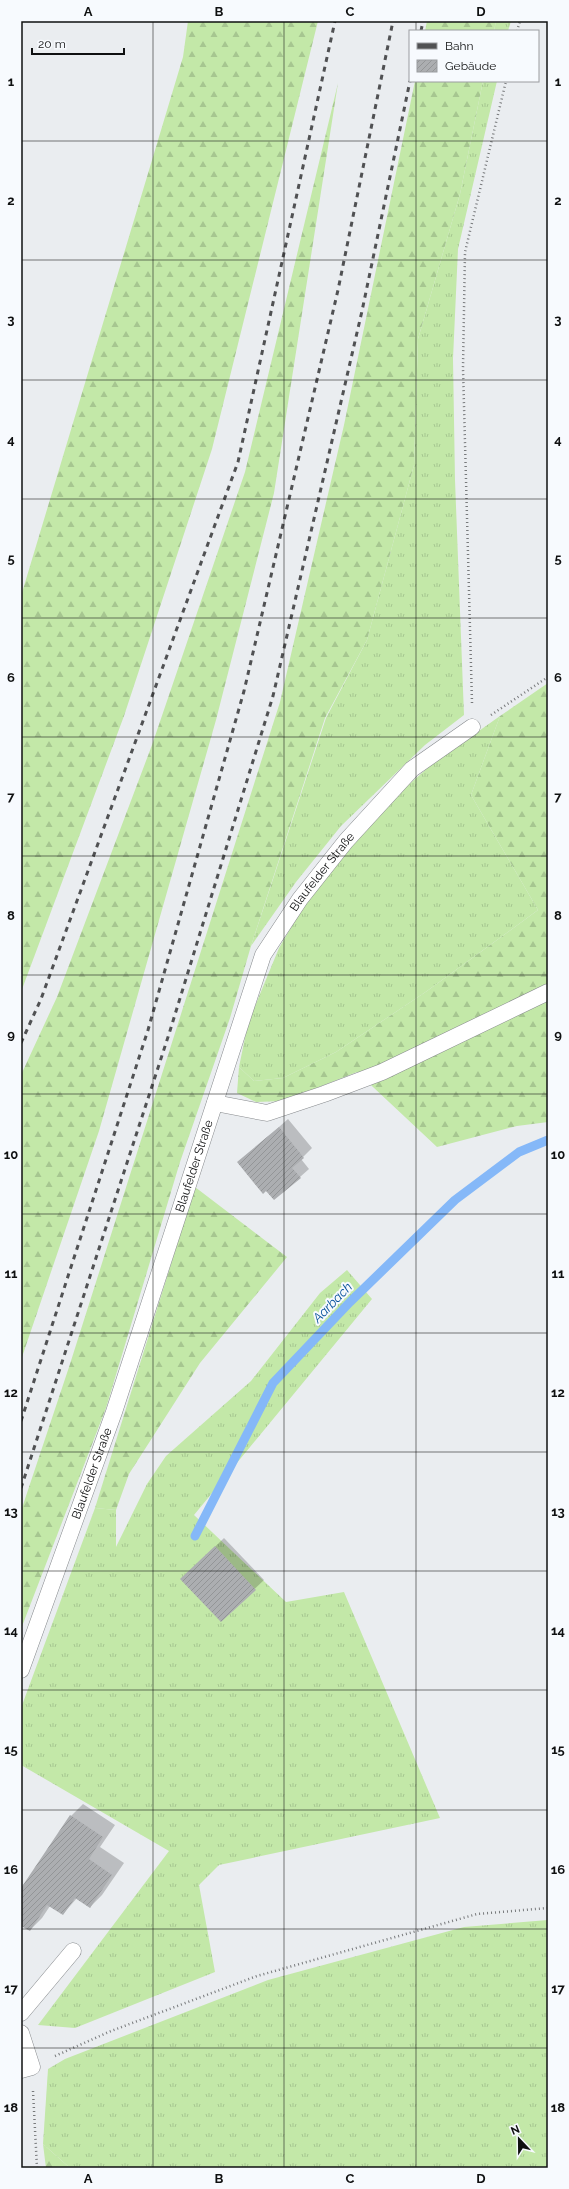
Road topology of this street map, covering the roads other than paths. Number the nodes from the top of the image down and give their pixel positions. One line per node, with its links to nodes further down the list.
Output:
1 (472, 727): 3 (lane, Blaufelder Straße)
2 (548, 992): 3 (lane)
3 (215, 1104): 4 (lane, Blaufelder Straße)
4 (21, 1670)
5 (73, 1951): 6 (lane)
6 (21, 2013)
7 (21, 2033): 8 (lane)
8 (27, 2068)

